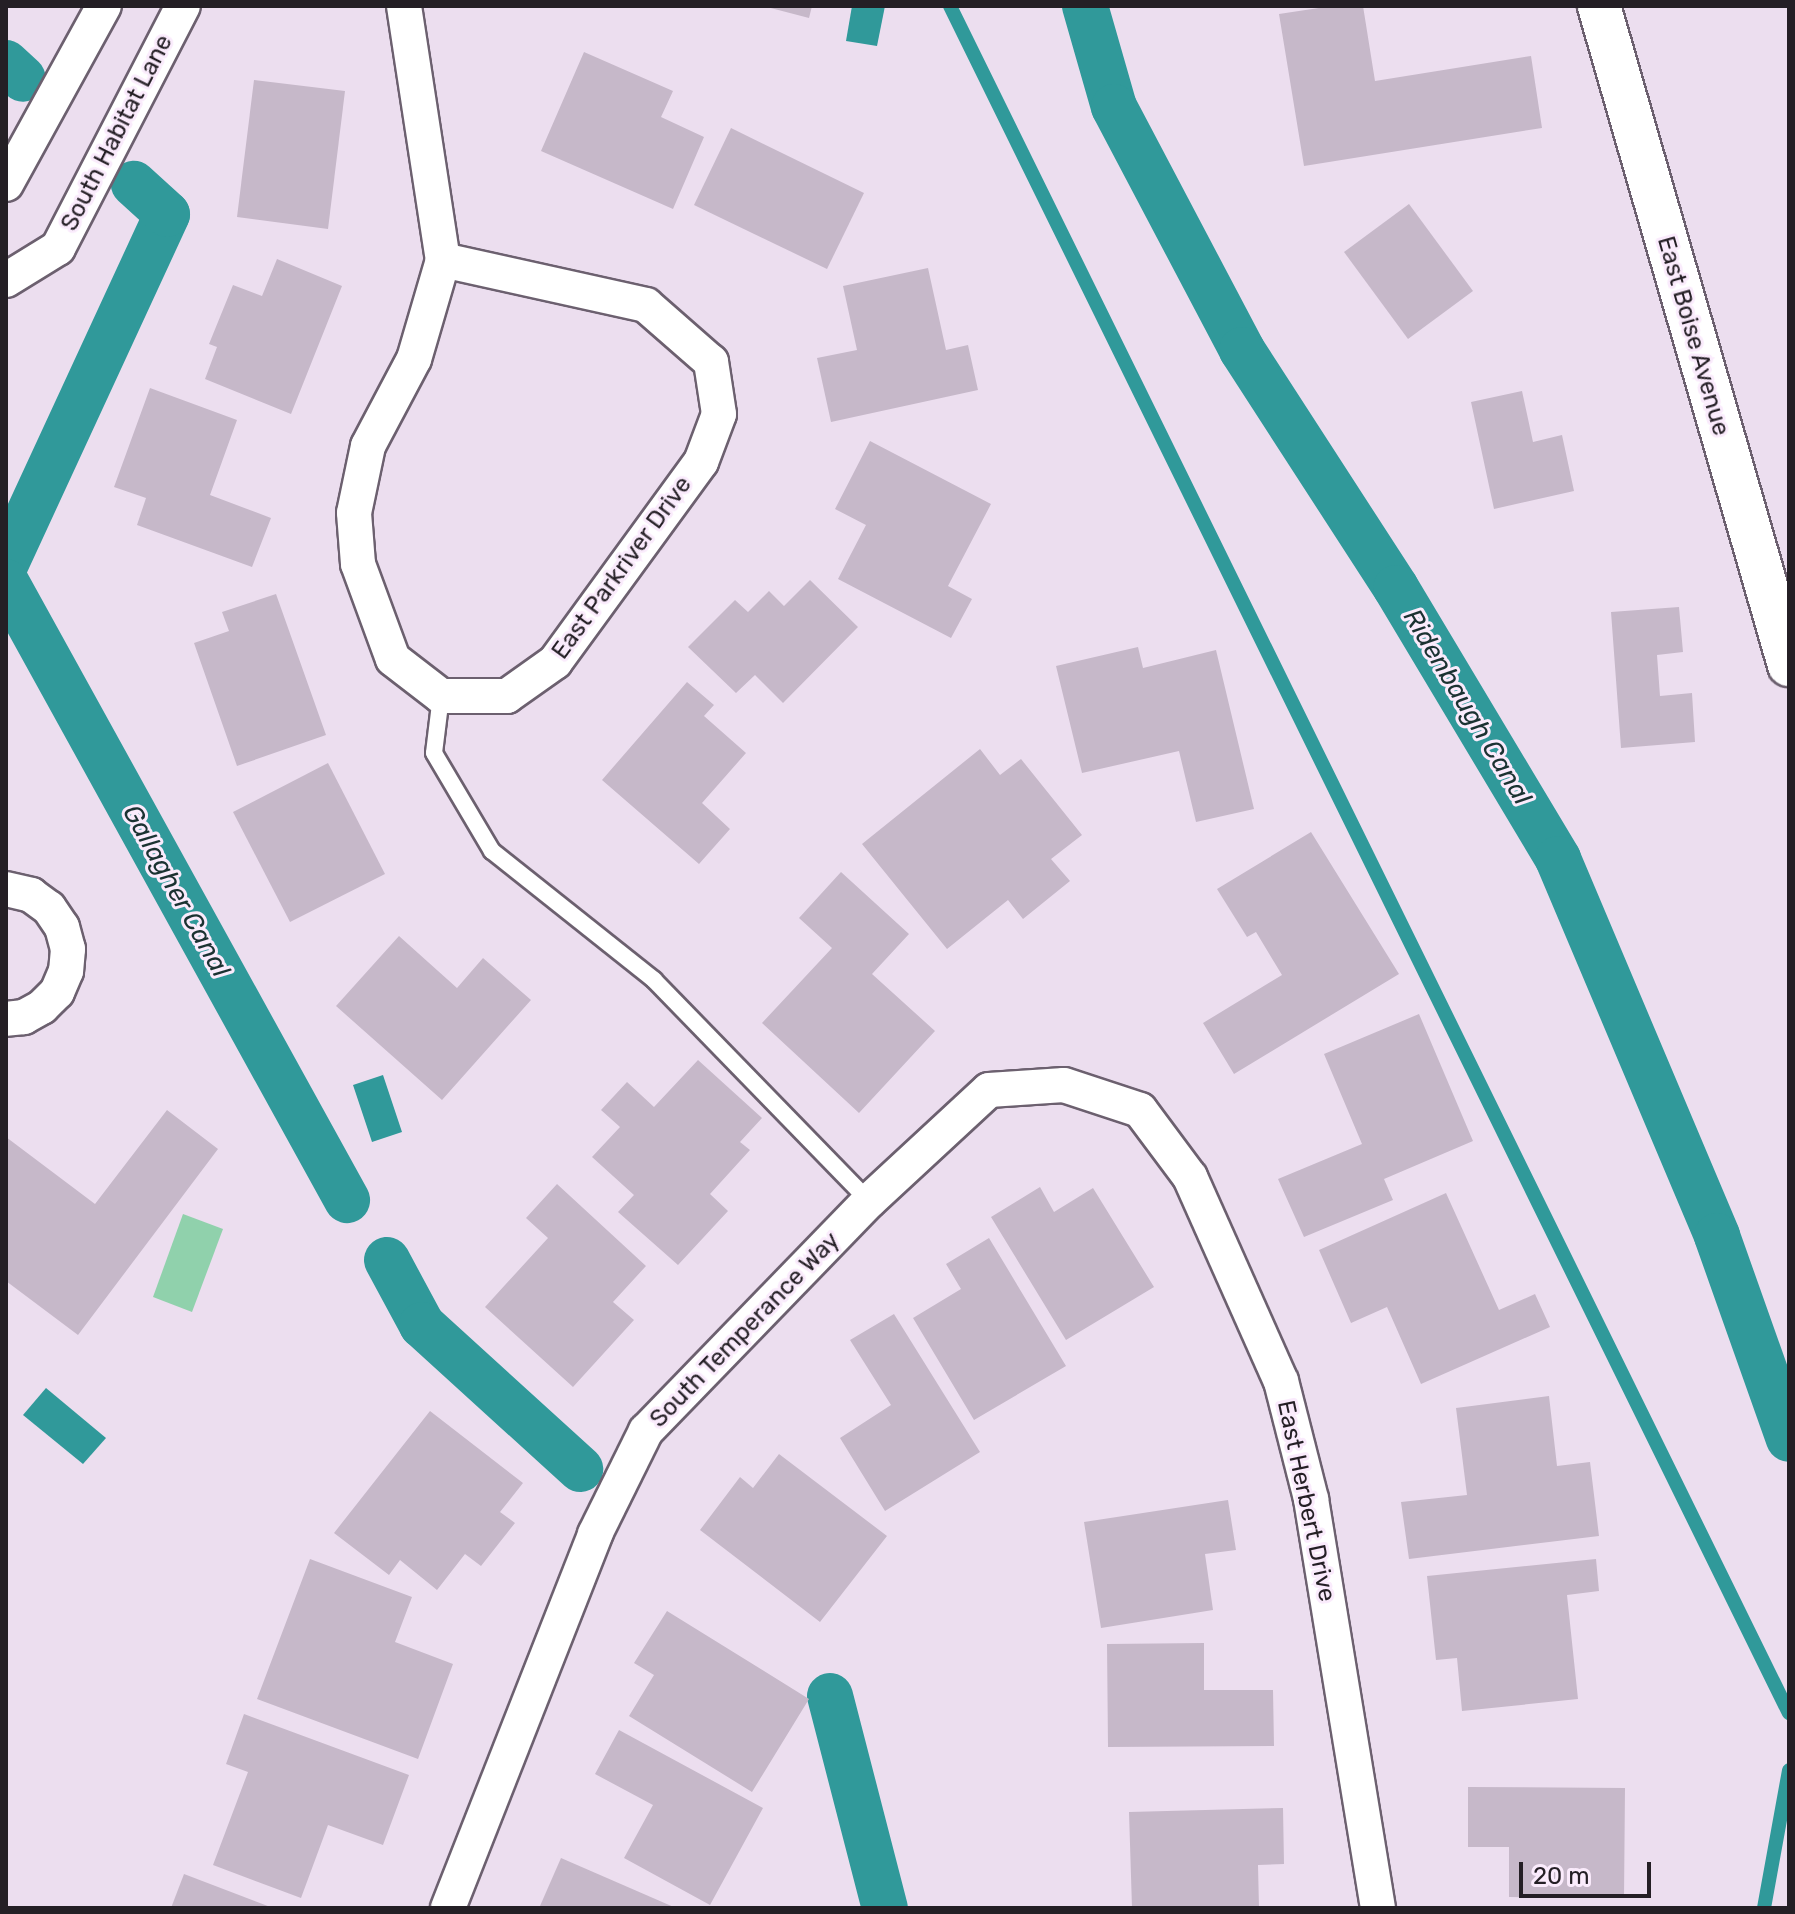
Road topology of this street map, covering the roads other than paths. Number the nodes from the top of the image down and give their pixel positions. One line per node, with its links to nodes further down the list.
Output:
1 (104, 6): 5 (street)
2 (183, 6): 7 (street, South Habitat Lane)
3 (404, 6): 6 (street)
4 (1599, 6): 8 (street, East Boise Avenue)
5 (6, 184)
6 (443, 260): 9 (street); 9 (street, East Parkriver Drive)
7 (6, 280)
8 (1789, 665)
9 (441, 696): 13 (lane)
10 (6, 889): 11 (street)
11 (6, 1019)
12 (1064, 1085): 13 (street, South Temperance Way); 15 (street, East Herbert Drive)
13 (869, 1201): 14 (street, South Temperance Way)
14 (448, 1908)
15 (1378, 1908)

